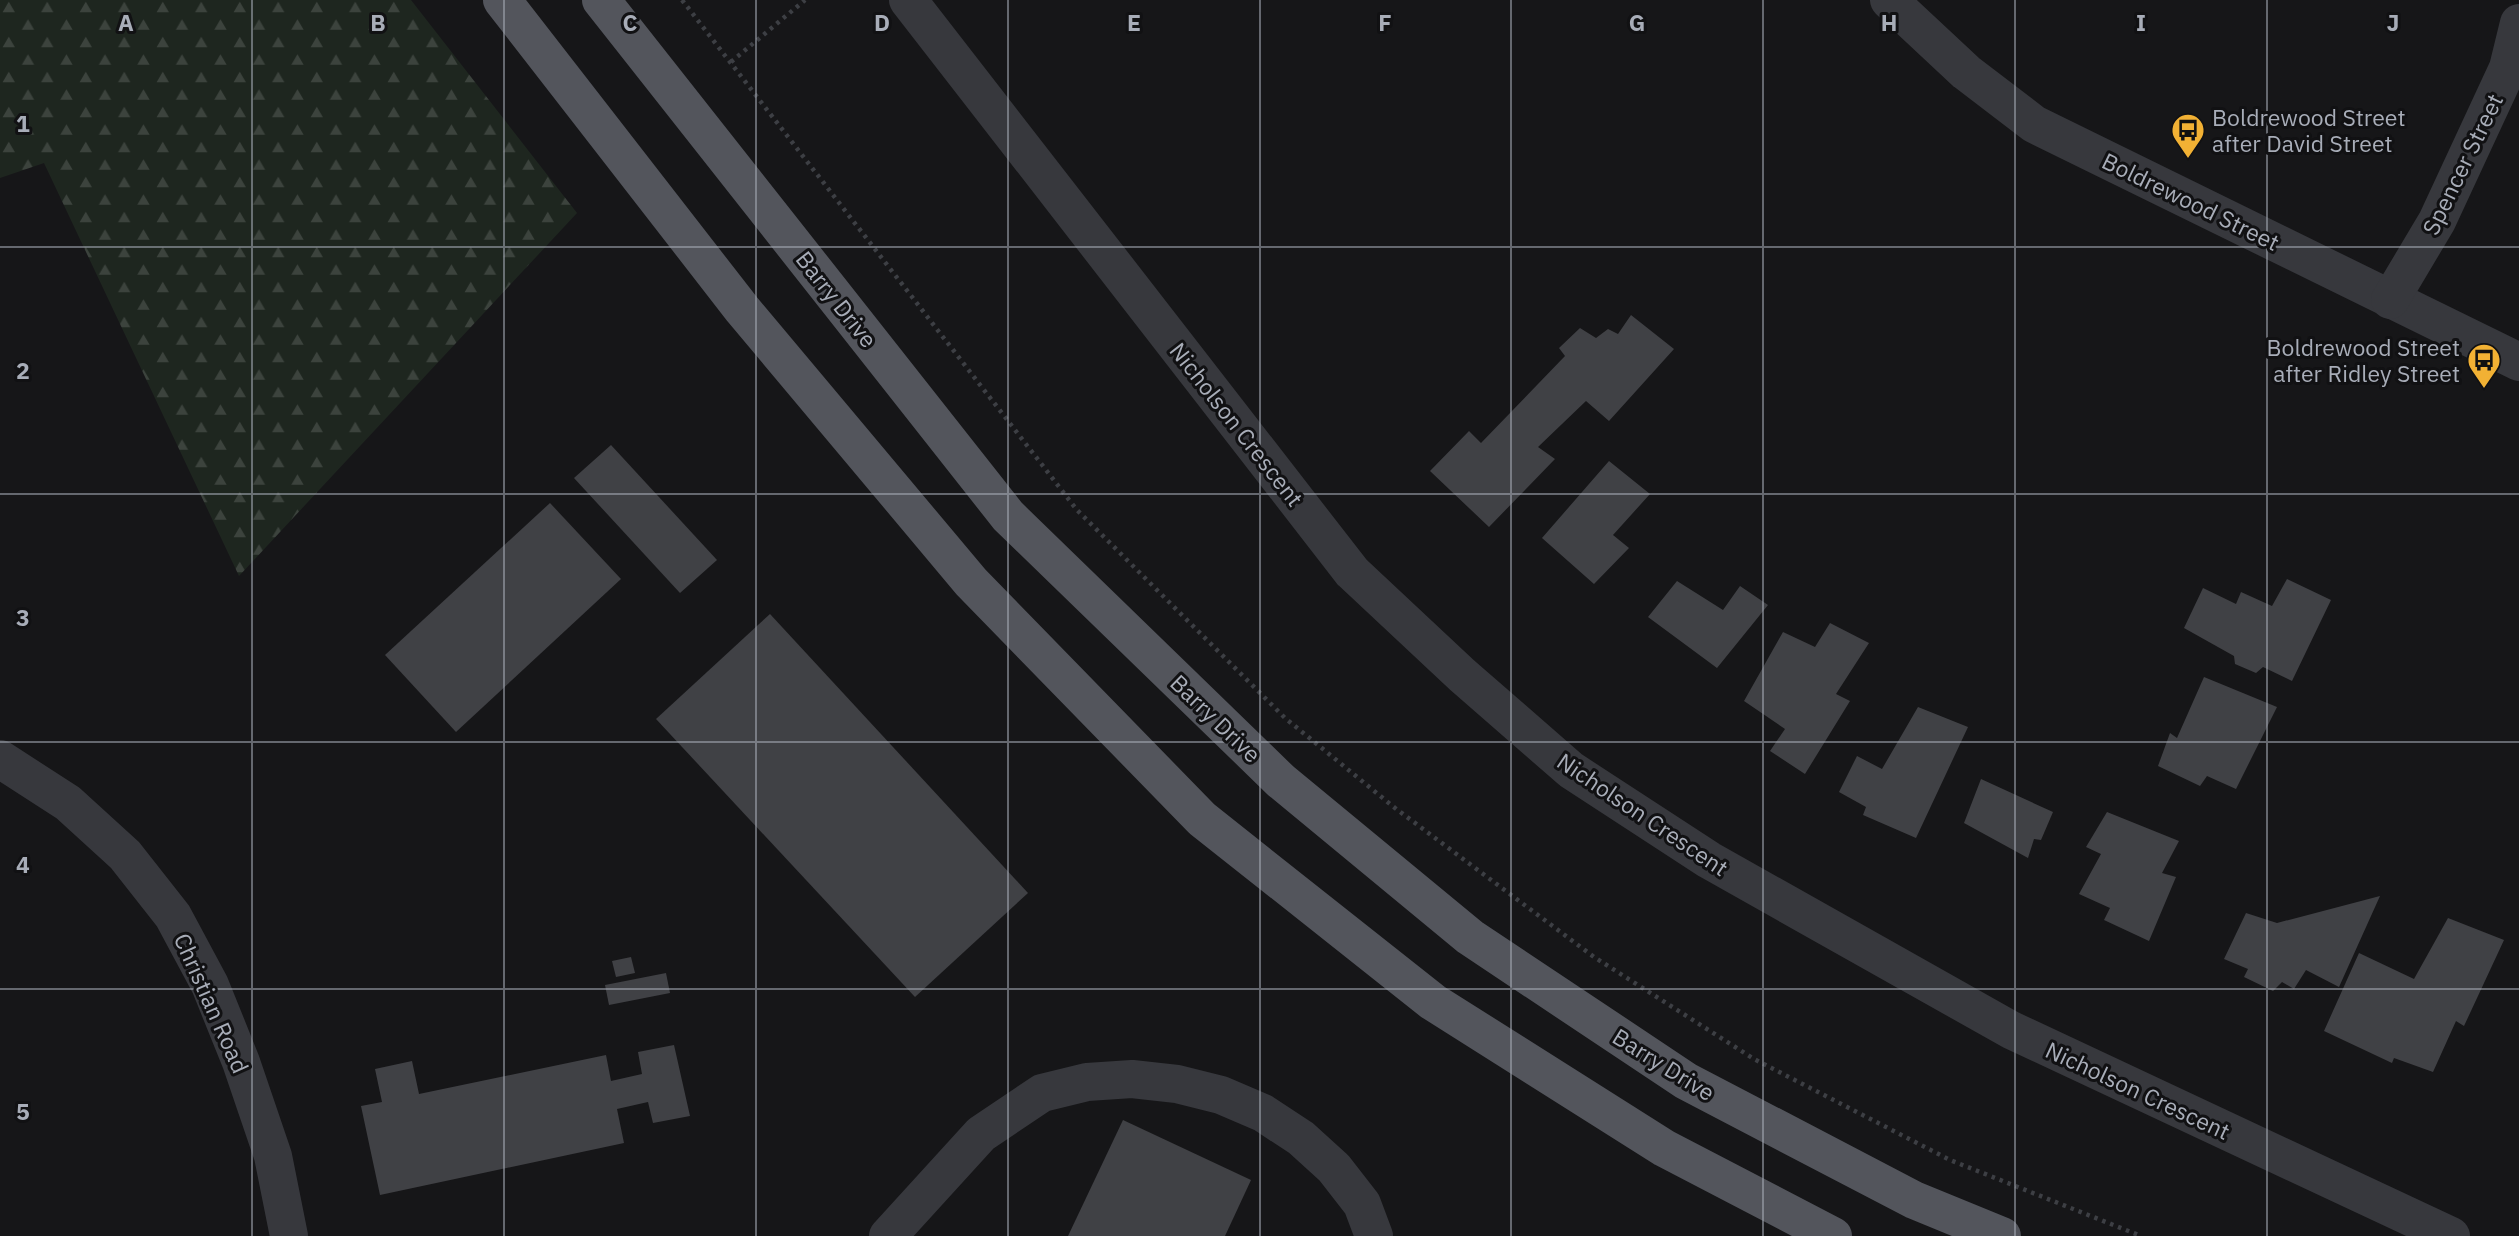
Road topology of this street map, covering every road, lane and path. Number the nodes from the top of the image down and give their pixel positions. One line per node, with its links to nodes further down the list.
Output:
1 (502, 0): 15 (main road)
2 (601, 0): 16 (main road, Barry Drive)
3 (682, 0): 8 (path)
4 (805, 0): 8 (path)
5 (1889, 0): 9 (street, Boldrewood Street)
6 (925, 6): 18 (street, Nicholson Crescent)
7 (2519, 23): 9 (street, Spencer Street)
8 (731, 62): 17 (path)
9 (2390, 300): 10 (street, Boldrewood Street)
10 (2519, 362)
11 (0, 760): 12 (street, Christian Road)
12 (289, 1236)
13 (888, 1236): 14 (street)
14 (1374, 1236)
15 (1833, 1236)
16 (2002, 1236)
17 (2141, 1236)
18 (2451, 1236)

